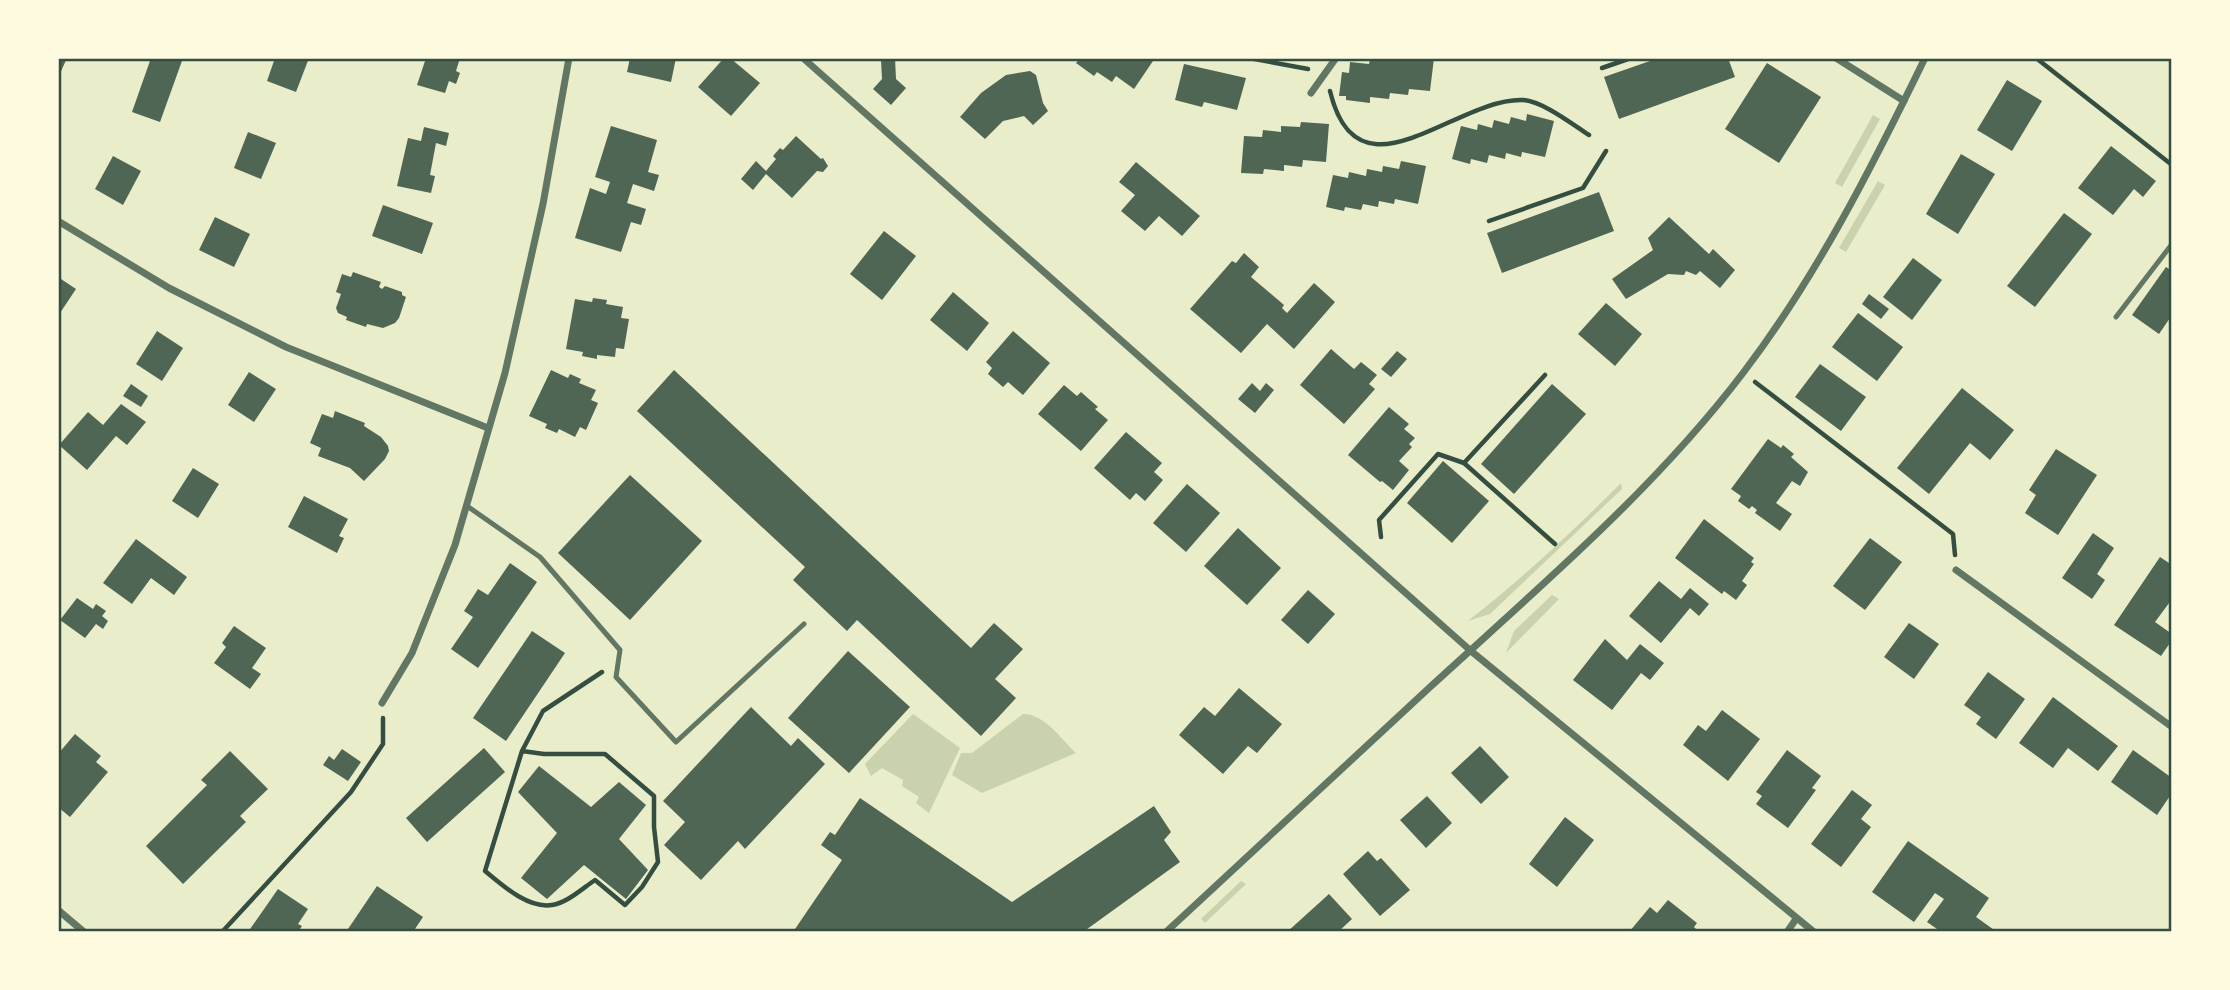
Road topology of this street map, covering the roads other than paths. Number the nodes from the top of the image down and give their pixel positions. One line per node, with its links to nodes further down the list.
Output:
1 (569, 58): 11 (street)
2 (803, 58): 15 (street)
3 (1336, 58): 6 (street)
4 (1836, 58): 7 (street)
5 (1925, 58): 7 (street)
6 (1311, 93)
7 (1904, 101): 15 (street)
8 (58, 221): 11 (street)
9 (2172, 244): 10 (lane)
10 (2116, 317)
11 (488, 428): 12 (street)
12 (467, 506): 14 (lane); 16 (street)
13 (1956, 570): 17 (street)
14 (804, 624)
15 (1471, 651): 19 (street); 21 (street)
16 (382, 703)
17 (2172, 727)
18 (58, 910): 20 (street)
19 (1796, 919): 22 (street); 23 (street)
20 (84, 932)
21 (1166, 932)
22 (1787, 932)
23 (1814, 932)

